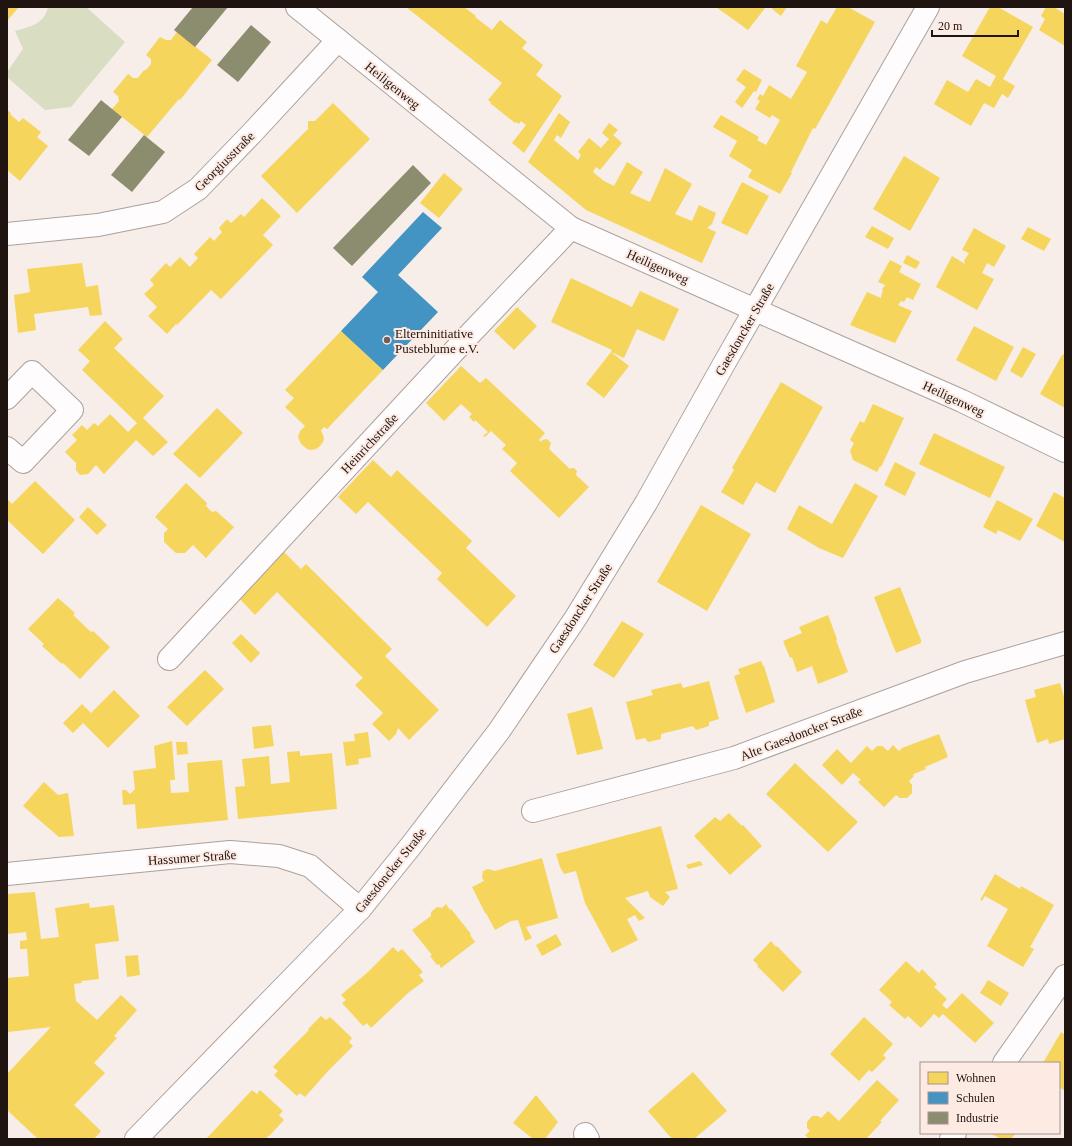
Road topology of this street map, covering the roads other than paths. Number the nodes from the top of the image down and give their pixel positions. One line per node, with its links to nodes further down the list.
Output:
1 (297, 7): 3 (street, Heiligenweg)
2 (928, 7): 6 (street, Gaesdoncker Straße)
3 (338, 40): 4 (street, Heiligenweg); 5 (street, Georgiusstraße)
4 (571, 228): 6 (street, Heiligenweg); 11 (street, Heinrichstraße)
5 (7, 234)
6 (755, 310): 9 (street, Heiligenweg); 14 (street, Gaesdoncker Straße)
7 (7, 398): 8 (street)
8 (7, 448)
9 (1065, 451)
10 (1065, 643): 12 (street, Alte Gaesdoncker Straße)
11 (169, 659)
12 (533, 811)
13 (7, 874): 14 (street, Hassumer Straße)
14 (360, 909): 17 (street, Gaesdoncker Straße)
15 (1065, 976): 16 (street)
16 (1005, 1062)
17 (136, 1139)

